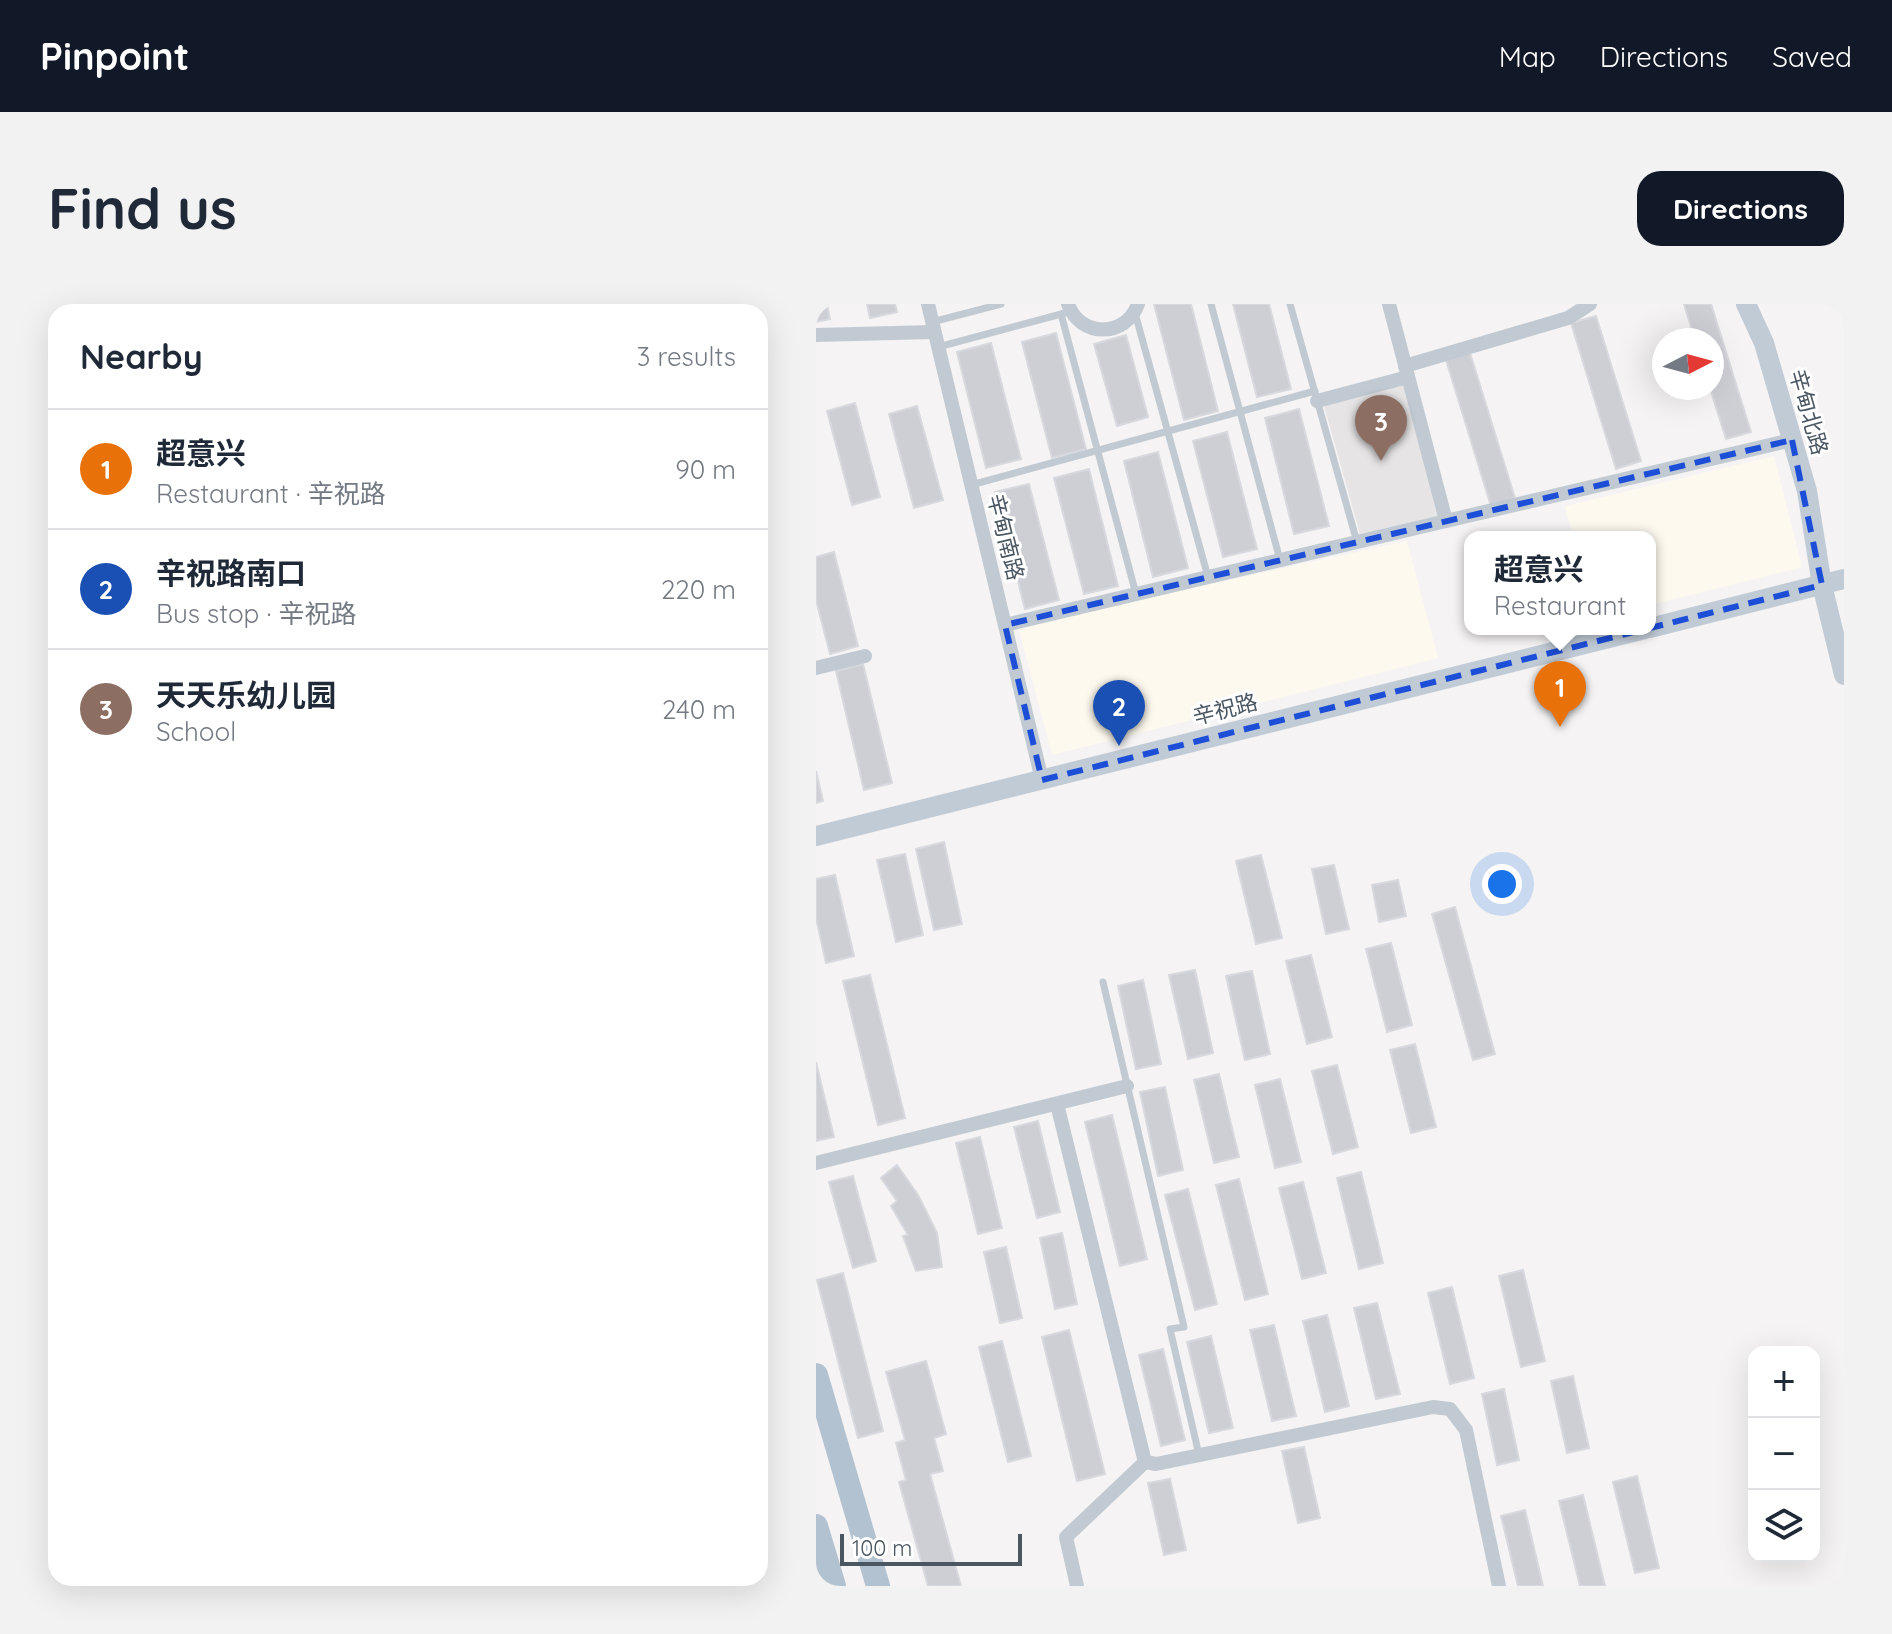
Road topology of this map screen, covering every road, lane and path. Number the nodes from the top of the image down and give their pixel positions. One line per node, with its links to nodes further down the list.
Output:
1 (928, 304): 10 (street, 辛甸南路)
2 (998, 304): 10 (lane)
3 (1211, 304): 14 (lane)
4 (1290, 304): 13 (lane)
5 (1389, 304): 12 (street)
6 (1590, 304): 12 (street)
7 (1746, 304): 15 (main road, 辛甸北路)
8 (1136, 308): 9 (street); 21 (lane)
9 (1067, 310): 10 (lane); 16 (lane)
10 (935, 334): 11 (street); 17 (street, 辛甸南路)
11 (816, 335)
12 (1406, 371): 13 (street); 18 (street)
13 (1316, 396): 14 (lane); 19 (lane)
14 (1240, 412): 16 (lane); 20 (lane)
15 (1792, 440): 18 (street); 23 (main road, 辛甸北路)
16 (1097, 451): 17 (lane); 24 (lane)
17 (971, 485): 25 (street, 辛甸南路)
18 (1446, 521): 19 (street)
19 (1357, 542): 20 (street)
20 (1280, 560): 21 (street)
21 (1208, 577): 24 (street)
22 (1844, 579): 23 (main road, 辛祝路)
23 (1822, 585): 26 (main road, 辛祝路); 30 (main road, 辛甸北路)
24 (1136, 594): 25 (street)
25 (1005, 625): 31 (street, 辛甸南路)
26 (1656, 626)
27 (1620, 635): 31 (main road, 辛祝路)
28 (865, 656): 29 (street)
29 (816, 668)
30 (1844, 675)
31 (1042, 780): 32 (main road, 辛祝路)
32 (816, 836)
33 (1103, 982): 34 (lane)
34 (1127, 1086): 35 (street); 38 (lane)
35 (1057, 1104): 36 (street); 39 (street)
36 (816, 1163)
37 (816, 1375): 42 (main road)
38 (1199, 1455): 39 (street); 44 (street)
39 (1145, 1462): 43 (street)
40 (816, 1526): 41 (main road)
41 (834, 1586)
42 (878, 1586)
43 (1077, 1586)
44 (1499, 1586)

